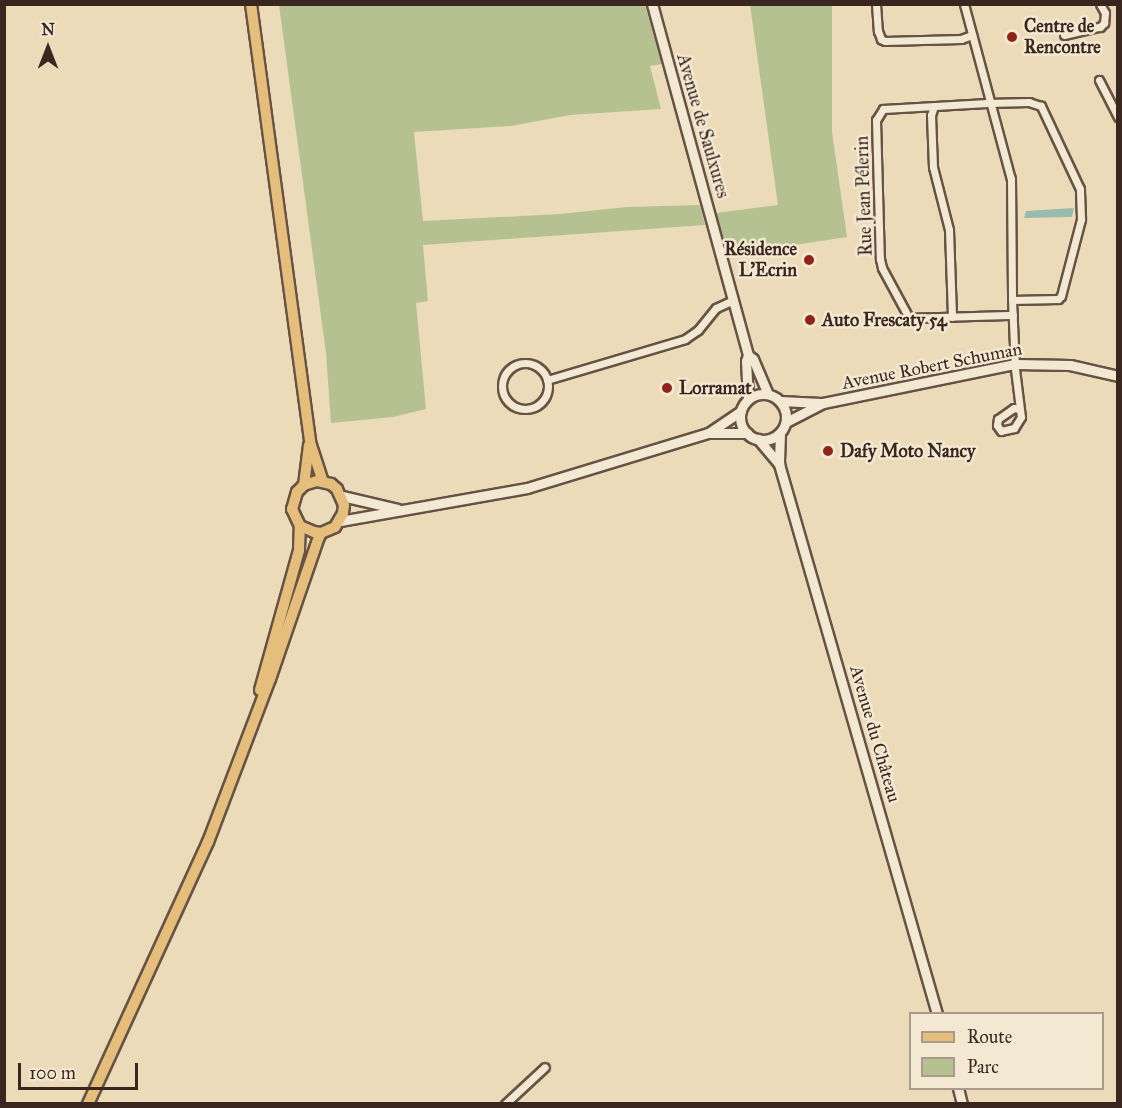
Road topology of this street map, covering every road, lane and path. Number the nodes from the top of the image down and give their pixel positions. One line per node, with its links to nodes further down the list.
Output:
1 (251, 4): 32 (main road)
2 (652, 4): 13 (main road, Avenue de Saulxures)
3 (876, 4): 6 (street)
4 (964, 4): 6 (street)
5 (1100, 4): 7 (street)
6 (972, 35): 9 (street)
7 (1064, 35)
8 (1100, 80): 11 (street)
9 (991, 103): 10 (street, Rue Jean Pélerin); 14 (street); 14 (street, Rue Jean Pélerin)
10 (934, 106): 16 (street); 16 (street, Rue Jean Pélerin)
11 (1116, 109): 12 (street)
12 (1118, 117)
13 (733, 300): 17 (main road); 20 (street)
14 (1012, 300): 15 (street)
15 (1013, 315): 16 (street, Rue Jean Pélerin); 18 (street)
16 (952, 317)
17 (748, 355): 21 (main road); 22 (main road)
18 (1015, 364): 19 (main road, Avenue Robert Schuman); 24 (main road, Avenue Robert Schuman); 25 (street)
19 (1117, 374)
20 (547, 380): 20 (street)
21 (768, 394): 22 (main road); 23 (main road)
22 (748, 399): 26 (main road)
23 (780, 401): 24 (main road, Avenue Robert Schuman); 27 (main road)
24 (824, 404): 27 (main road, Avenue Robert Schuman)
25 (1019, 409)
26 (741, 411): 28 (main road); 29 (main road)
27 (786, 422): 30 (main road)
28 (708, 433): 29 (main road); 37 (main road)
29 (747, 433): 31 (main road)
30 (780, 433): 31 (main road); 33 (main road, Avenue du Château)
31 (758, 439): 33 (main road, Avenue du Château)
32 (310, 442): 34 (main road); 35 (main road)
33 (779, 464): 42 (main road, Avenue du Château)
34 (323, 482): 35 (main road); 36 (main road)
35 (304, 485): 39 (main road)
36 (342, 496): 37 (main road); 38 (main road)
37 (403, 510): 38 (main road)
38 (340, 521): 40 (main road)
39 (300, 526): 40 (main road); 41 (main road)
40 (321, 533): 41 (main road)
41 (254, 717): 44 (main road)
42 (936, 1012)
43 (545, 1068): 45 (street)
44 (88, 1104)
45 (505, 1104)

